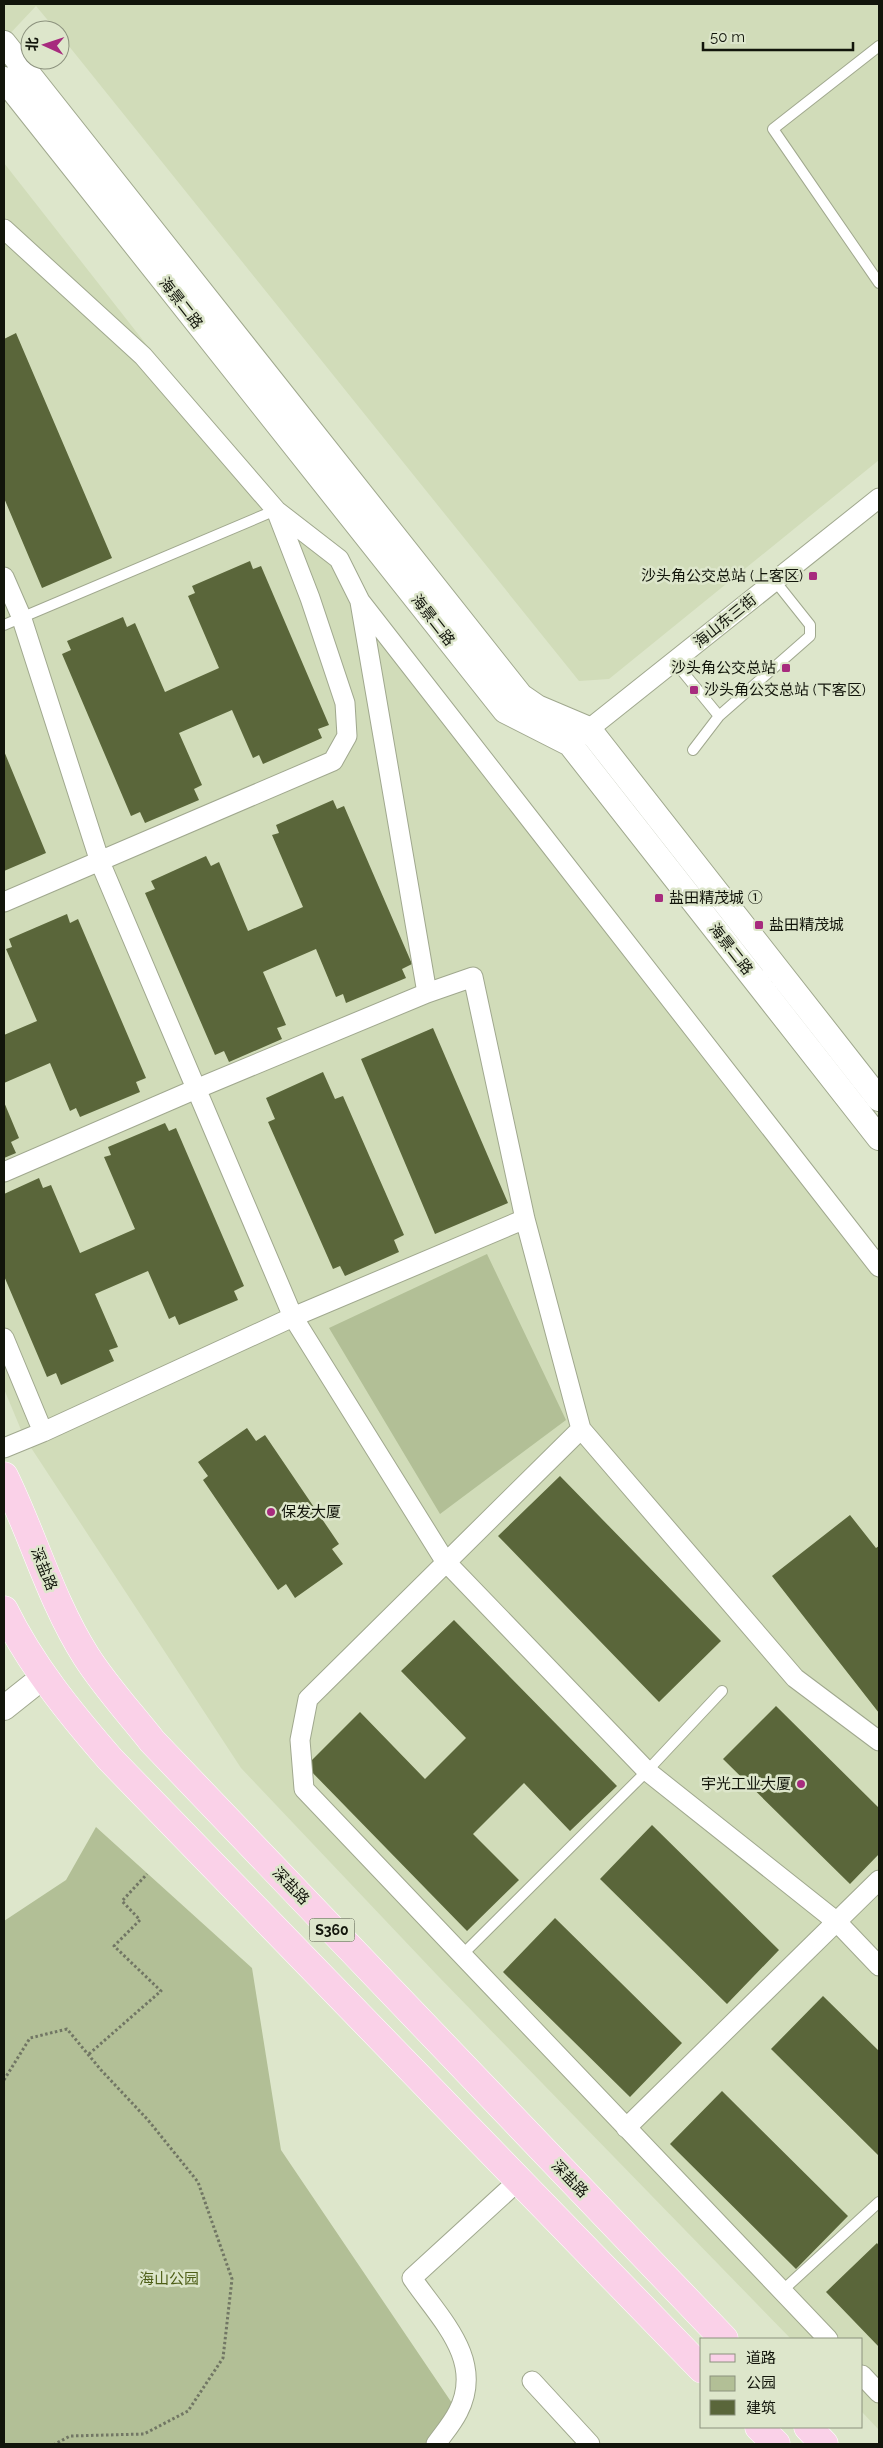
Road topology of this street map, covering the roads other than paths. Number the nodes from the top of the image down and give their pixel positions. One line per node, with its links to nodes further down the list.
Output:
1 (4, 43): 15 (street, 海景二路)
2 (879, 46): 5 (lane)
3 (4, 79): 16 (street, 海景二路)
4 (4, 229): 7 (street)
5 (879, 283)
6 (879, 498): 9 (street, 海山东三街)
7 (276, 510): 10 (street); 11 (lane); 18 (street)
8 (4, 577): 11 (street)
9 (774, 581): 13 (street, 海山东三街); 14 (lane)
10 (360, 601): 20 (street); 26 (street)
11 (21, 616): 12 (lane); 18 (street)
12 (4, 625)
13 (674, 661): 14 (lane); 15 (street, 海山东三街)
14 (719, 716): 17 (lane)
15 (588, 729): 16 (street, 海山东三街); 22 (street, 海景二路)
16 (570, 744): 23 (street, 海景二路)
17 (693, 750)
18 (100, 862): 19 (street); 21 (street)
19 (4, 902)
20 (427, 993): 21 (street); 25 (street)
21 (196, 1089): 24 (street); 27 (street)
22 (879, 1099)
23 (879, 1138)
24 (4, 1172)
25 (525, 1219): 27 (street); 29 (street)
26 (879, 1267)
27 (293, 1317): 30 (street); 33 (street)
28 (4, 1338): 30 (street)
29 (581, 1428): 33 (street); 38 (street)
30 (43, 1432): 31 (street)
31 (4, 1448)
32 (4, 1476): 48 (main road, 深盐路 / S360)
33 (445, 1561): 39 (street); 42 (street)
34 (4, 1610): 35 (main road, S360)
35 (43, 1677): 37 (street); 45 (main road, S360)
36 (722, 1691): 39 (lane)
37 (4, 1708)
38 (879, 1741)
39 (647, 1771): 41 (street); 42 (lane)
40 (879, 1880): 41 (street)
41 (837, 1922): 43 (street); 44 (street)
42 (462, 1955): 44 (street)
43 (879, 1966)
44 (626, 2128): 47 (street)
45 (518, 2181): 50 (main road, S360); 56 (street)
46 (879, 2202): 47 (lane)
47 (782, 2291): 49 (street)
48 (723, 2338)
49 (827, 2338)
50 (700, 2366)
51 (863, 2376): 53 (street)
52 (532, 2381): 57 (street)
53 (879, 2393)
54 (760, 2428): 58 (main road)
55 (809, 2428): 59 (main road)
56 (436, 2444)
57 (590, 2444)
58 (776, 2444)
59 (824, 2444)

